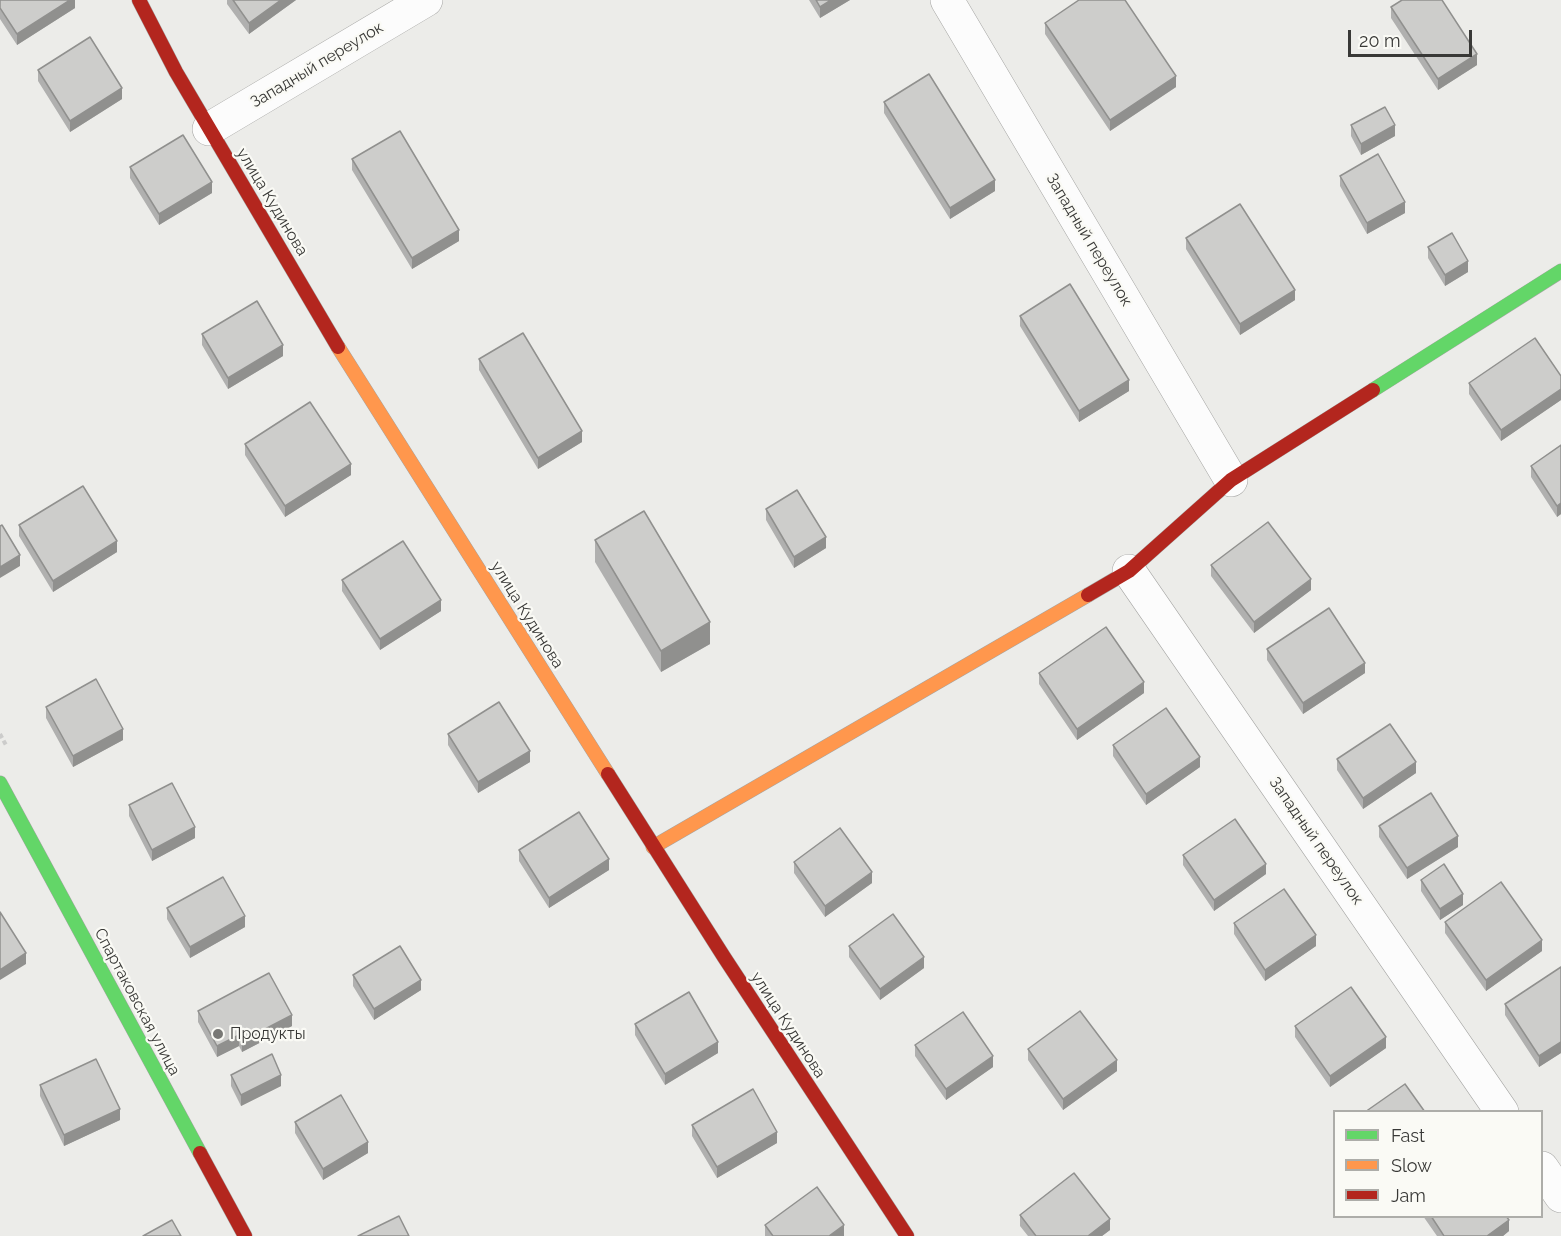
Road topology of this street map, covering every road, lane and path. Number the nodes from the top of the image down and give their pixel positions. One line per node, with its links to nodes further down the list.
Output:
1 (139, 0): 4 (street, улица Кудинова)
2 (426, 0): 4 (street, Западный переулок)
3 (947, 0): 6 (street, Западный переулок)
4 (209, 129): 9 (street, улица Кудинова)
5 (1561, 271): 6 (street)
6 (1231, 480): 7 (street)
7 (1129, 571): 9 (street); 10 (street, Западный переулок)
8 (0, 783): 13 (street, Спартаковская улица)
9 (653, 847): 14 (street, улица Кудинова)
10 (1501, 1110)
11 (1543, 1169): 12 (street)
12 (1561, 1196)
13 (244, 1236)
14 (907, 1236)

